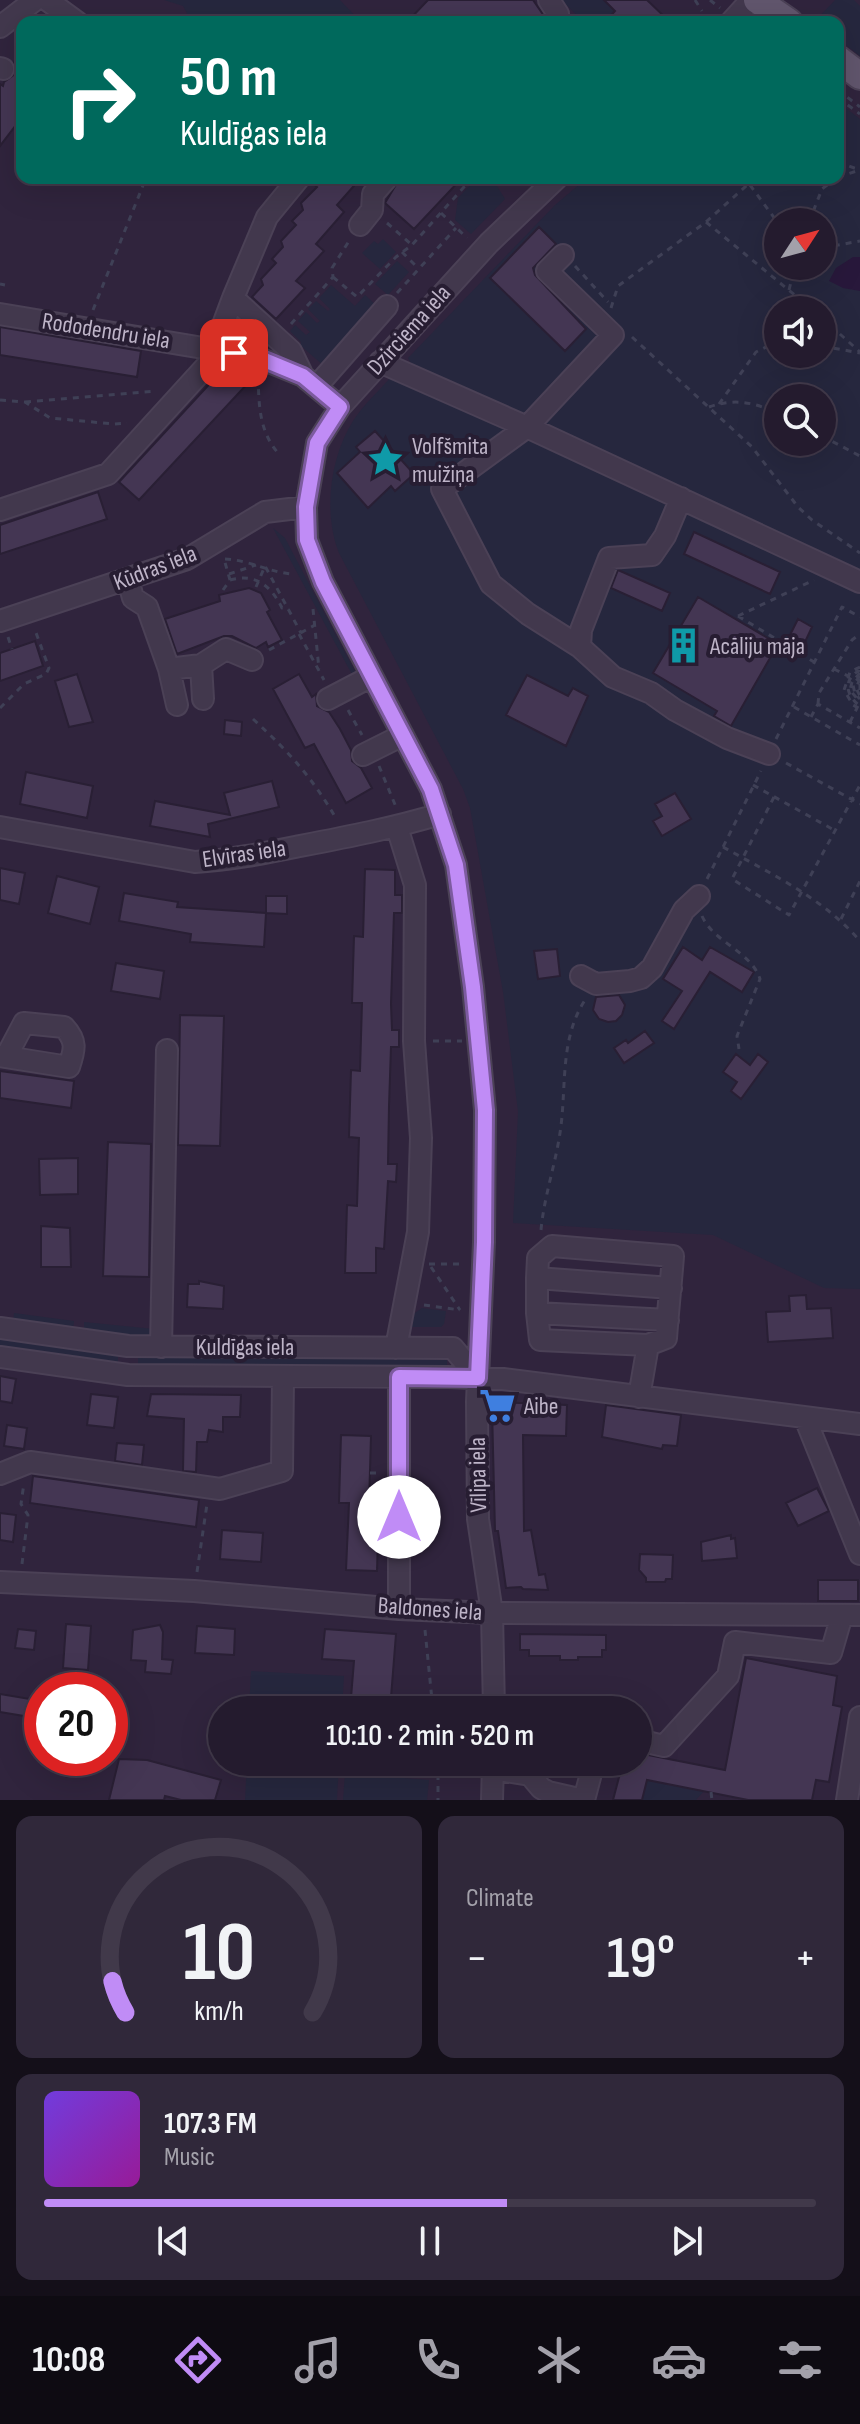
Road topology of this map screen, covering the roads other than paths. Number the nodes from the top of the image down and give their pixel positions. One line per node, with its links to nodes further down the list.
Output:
1 (35, 0): 7 (street)
2 (47, 0): 4 (street)
3 (754, 0): 5 (street); 6 (main road)
4 (69, 16)
5 (737, 16)
6 (779, 16)
7 (0, 27)
8 (844, 64): 9 (main road)
9 (860, 76)
10 (294, 184): 15 (street)
11 (382, 184): 13 (street)
12 (542, 184): 19 (street, Dzirciema iela)
13 (366, 218)
14 (563, 255): 22 (street)
15 (233, 298): 18 (street); 20 (street)
16 (387, 306): 20 (street)
17 (0, 314): 18 (street, Rododendru iela)
18 (218, 350): 20 (street, Rododendru iela); 25 (street)
19 (380, 362): 21 (street, Dzirciema iela); 22 (street)
20 (309, 382): 21 (street, Rododendru iela)
21 (340, 407): 24 (street, Dzirciema iela)
22 (527, 427): 23 (street); 29 (street)
23 (681, 498): 27 (street); 29 (street)
24 (306, 507): 26 (street, Kūdras iela); 33 (street, Vīlipa iela)
25 (0, 509)
26 (128, 579): 28 (street, Kūdras iela); 32 (street)
27 (860, 582)
28 (0, 621)
29 (580, 647): 38 (street)
30 (252, 660): 31 (street)
31 (201, 665): 32 (street); 34 (street)
32 (169, 669): 36 (street)
33 (372, 676): 35 (street); 37 (street, Vīlipa iela)
34 (203, 699)
35 (328, 699)
36 (177, 705)
37 (403, 735): 39 (street); 40 (street, Vīlipa iela)
38 (769, 754)
39 (363, 755)
40 (440, 814): 42 (street, Elvīras iela); 59 (street, Vīlipa iela)
41 (0, 827): 42 (street, Elvīras iela)
42 (397, 827): 54 (street)
43 (699, 896): 44 (street)
44 (588, 980)
45 (167, 1050): 53 (street)
46 (537, 1278): 47 (street); 47 (street); 48 (street)
47 (671, 1288): 49 (street)
48 (537, 1313): 49 (street); 51 (street)
49 (668, 1320): 51 (street)
50 (0, 1328): 52 (street, Kuldīgas iela)
51 (648, 1345): 60 (street)
52 (128, 1346): 53 (street, Kuldīgas iela); 56 (street)
53 (161, 1347): 54 (street, Kuldīgas iela)
54 (396, 1348): 59 (street, Kuldīgas iela)
55 (0, 1357): 56 (street, Kuldīgas iela)
56 (128, 1375): 57 (street, Kuldīgas iela)
57 (283, 1377): 58 (street, Kuldīgas iela); 63 (street)
58 (399, 1377): 59 (street, Kuldīgas iela); 66 (street)
59 (478, 1378): 60 (street, Kuldīgas iela); 67 (street, Vīlipa iela)
60 (639, 1397): 61 (street, Kuldīgas iela)
61 (805, 1418): 62 (street, Kuldīgas iela); 64 (street)
62 (860, 1424)
63 (0, 1474)
64 (860, 1554)
65 (10, 1583): 66 (street, Baldones iela)
66 (399, 1609): 67 (street, Baldones iela)
67 (492, 1613): 68 (street, Baldones iela); 69 (street, Vīlipa iela)
68 (851, 1615): 71 (street)
69 (494, 1696)
70 (860, 1717): 77 (street)
71 (652, 1743)
72 (493, 1776): 75 (street)
73 (531, 1776): 76 (street)
74 (590, 1776): 76 (street)
75 (492, 1800)
76 (584, 1800)
77 (847, 1800)

